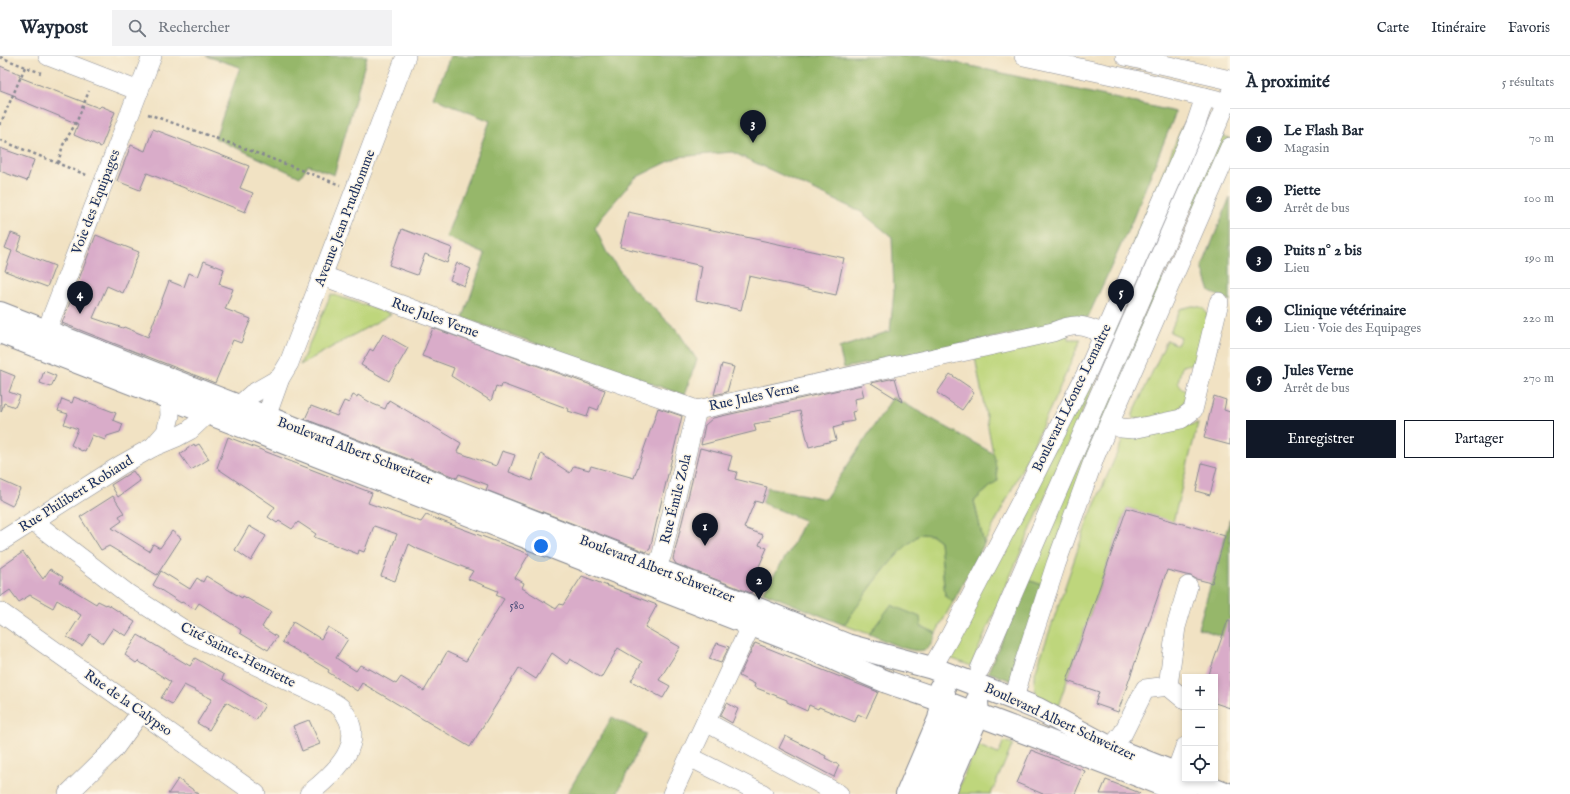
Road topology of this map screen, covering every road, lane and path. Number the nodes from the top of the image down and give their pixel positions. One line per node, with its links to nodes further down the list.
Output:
1 (48, 56): 9 (street)
2 (152, 56): 9 (street, Voie des Equipages)
3 (406, 56): 18 (street, Avenue Jean Prudhomme)
4 (1024, 56): 10 (street)
5 (1125, 56): 7 (street)
6 (25, 67): 13 (path)
7 (1230, 80)
8 (89, 91): 16 (path)
9 (139, 91): 12 (street, Voie des Equipages)
10 (1205, 97): 11 (street); 23 (street, Boulevard Léonce Lemaître)
11 (1229, 100): 41 (street)
12 (132, 108): 17 (street, Voie des Equipages); 18 (path)
13 (0, 125)
14 (0, 140): 16 (path)
15 (1230, 147): 31 (street)
16 (58, 163): 17 (path)
17 (104, 182): 24 (street, Voie des Equipages)
18 (355, 191): 19 (street, Avenue Jean Prudhomme)
19 (323, 276): 25 (street, Avenue Jean Prudhomme); 29 (street, Rue Jules Verne)
20 (1219, 302): 31 (street)
21 (0, 314): 24 (main road, Boulevard Albert Schweitzer)
22 (0, 332): 24 (main road, Boulevard Albert Schweitzer)
23 (1104, 334): 29 (street, Rue Jules Verne); 39 (street, Boulevard Léonce Lemaître)
24 (43, 340): 26 (main road, Boulevard Albert Schweitzer)
25 (280, 378): 27 (street); 30 (street, Avenue Jean Prudhomme)
26 (172, 389): 27 (main road, Boulevard Albert Schweitzer); 28 (main road, Boulevard Albert Schweitzer); 32 (street, Rue Philibert Robiaud)
27 (239, 406): 28 (street); 30 (main road, Boulevard Albert Schweitzer)
28 (207, 408): 30 (street); 32 (street, Rue Philibert Robiaud); 35 (main road, Boulevard Albert Schweitzer)
29 (697, 410): 35 (street, Rue Émile Zola)
30 (266, 417): 35 (main road, Boulevard Albert Schweitzer)
31 (1110, 423): 41 (street)
32 (153, 447): 33 (street, Rue Philibert Robiaud)
33 (35, 520): 34 (street, Rue Philibert Robiaud); 52 (street, Cité Sainte-Henriette)
34 (0, 542)
35 (653, 578): 38 (main road, Boulevard Albert Schweitzer)
36 (1188, 586): 40 (street)
37 (0, 612): 43 (street, Rue de la Calypso)
38 (755, 617): 39 (main road, Boulevard Albert Schweitzer); 39 (main road, Boulevard Albert Schweitzer); 45 (street)
39 (938, 684): 41 (main road, Boulevard Albert Schweitzer); 41 (main road, Boulevard Albert Schweitzer); 56 (main road)
40 (1168, 686): 42 (street); 46 (street)
41 (988, 698): 46 (main road, Boulevard Albert Schweitzer); 49 (main road, Boulevard Albert Schweitzer); 58 (main road)
42 (1182, 698)
43 (141, 712): 50 (street); 51 (street, Rue de la Calypso)
44 (957, 721): 57 (street)
45 (706, 722): 48 (street); 55 (street)
46 (1111, 748): 49 (main road, Boulevard Albert Schweitzer)
47 (1182, 755): 49 (street)
48 (690, 757): 53 (street); 54 (street)
49 (1180, 782): 59 (main road, Boulevard Albert Schweitzer)
50 (68, 794)
51 (256, 794)
52 (309, 794)
53 (672, 794)
54 (763, 794)
55 (839, 794)
56 (907, 794)
57 (925, 794)
58 (944, 794)
59 (1228, 794)

